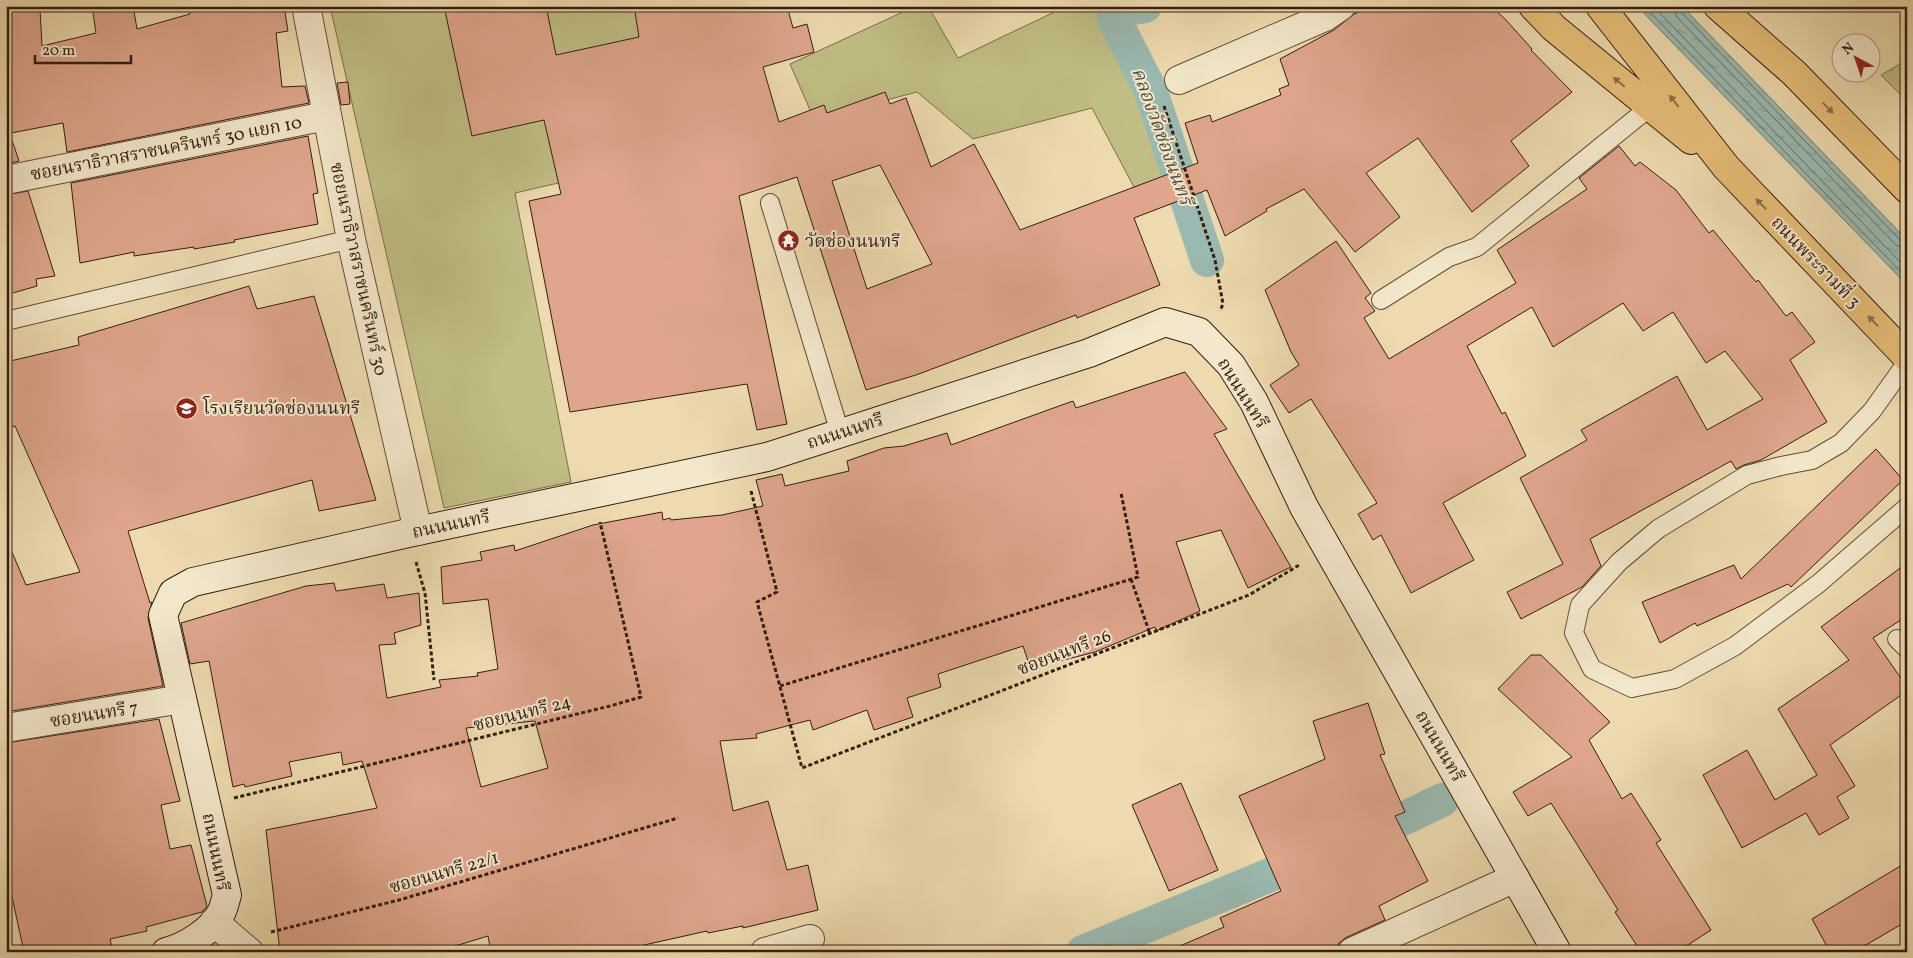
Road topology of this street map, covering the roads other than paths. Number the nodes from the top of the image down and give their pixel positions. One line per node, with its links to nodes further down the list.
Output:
1 (306, 6): 10 (street, ซอยนราธิวาสราชนครินทร์ 30)
2 (1341, 6): 8 (street)
3 (1533, 6): 9 (main road, ถนนพระรามที่ 3, one-way to 3)
4 (1600, 6): 11 (main road, ถนนพระรามที่ 3, one-way to 4)
5 (1718, 6): 7 (main road)
6 (1741, 6): 7 (main road)
7 (1794, 73): 13 (main road, one-way to 13)
8 (1180, 80)
9 (1650, 107): 11 (main road, ถนนพระรามที่ 3); 16 (lane)
10 (326, 116): 12 (street, ซอยนราธิวาสราชนครินทร์ 30 แยก 10); 15 (street, ซอยนราธิวาสราชนครินทร์ 30)
11 (1726, 167): 18 (main road, ถนนพระรามที่ 3, one-way to 11)
12 (6, 180)
13 (1907, 189)
14 (770, 203): 20 (lane)
15 (351, 238): 17 (lane); 22 (street, ซอยนราธิวาสราชนครินทร์ 30)
16 (1381, 300)
17 (6, 321)
18 (1907, 357)
19 (1907, 362): 21 (lane)
20 (840, 433): 22 (street, ถนนนนทรี); 25 (street, ถนนนนทรี)
21 (1907, 507)
22 (413, 532): 23 (street, ถนนนนทรี)
23 (182, 699): 24 (street, ซอยนนทรี 7); 26 (street, ถนนนนทรี)
24 (6, 728)
25 (1515, 878): 31 (street); 32 (street, ถนนนนทรี)
26 (214, 922): 28 (street); 29 (street, ถนนนนทรี)
27 (810, 939): 30 (street)
28 (257, 942)
29 (166, 952)
30 (765, 952)
31 (1352, 952)
32 (1557, 952)

